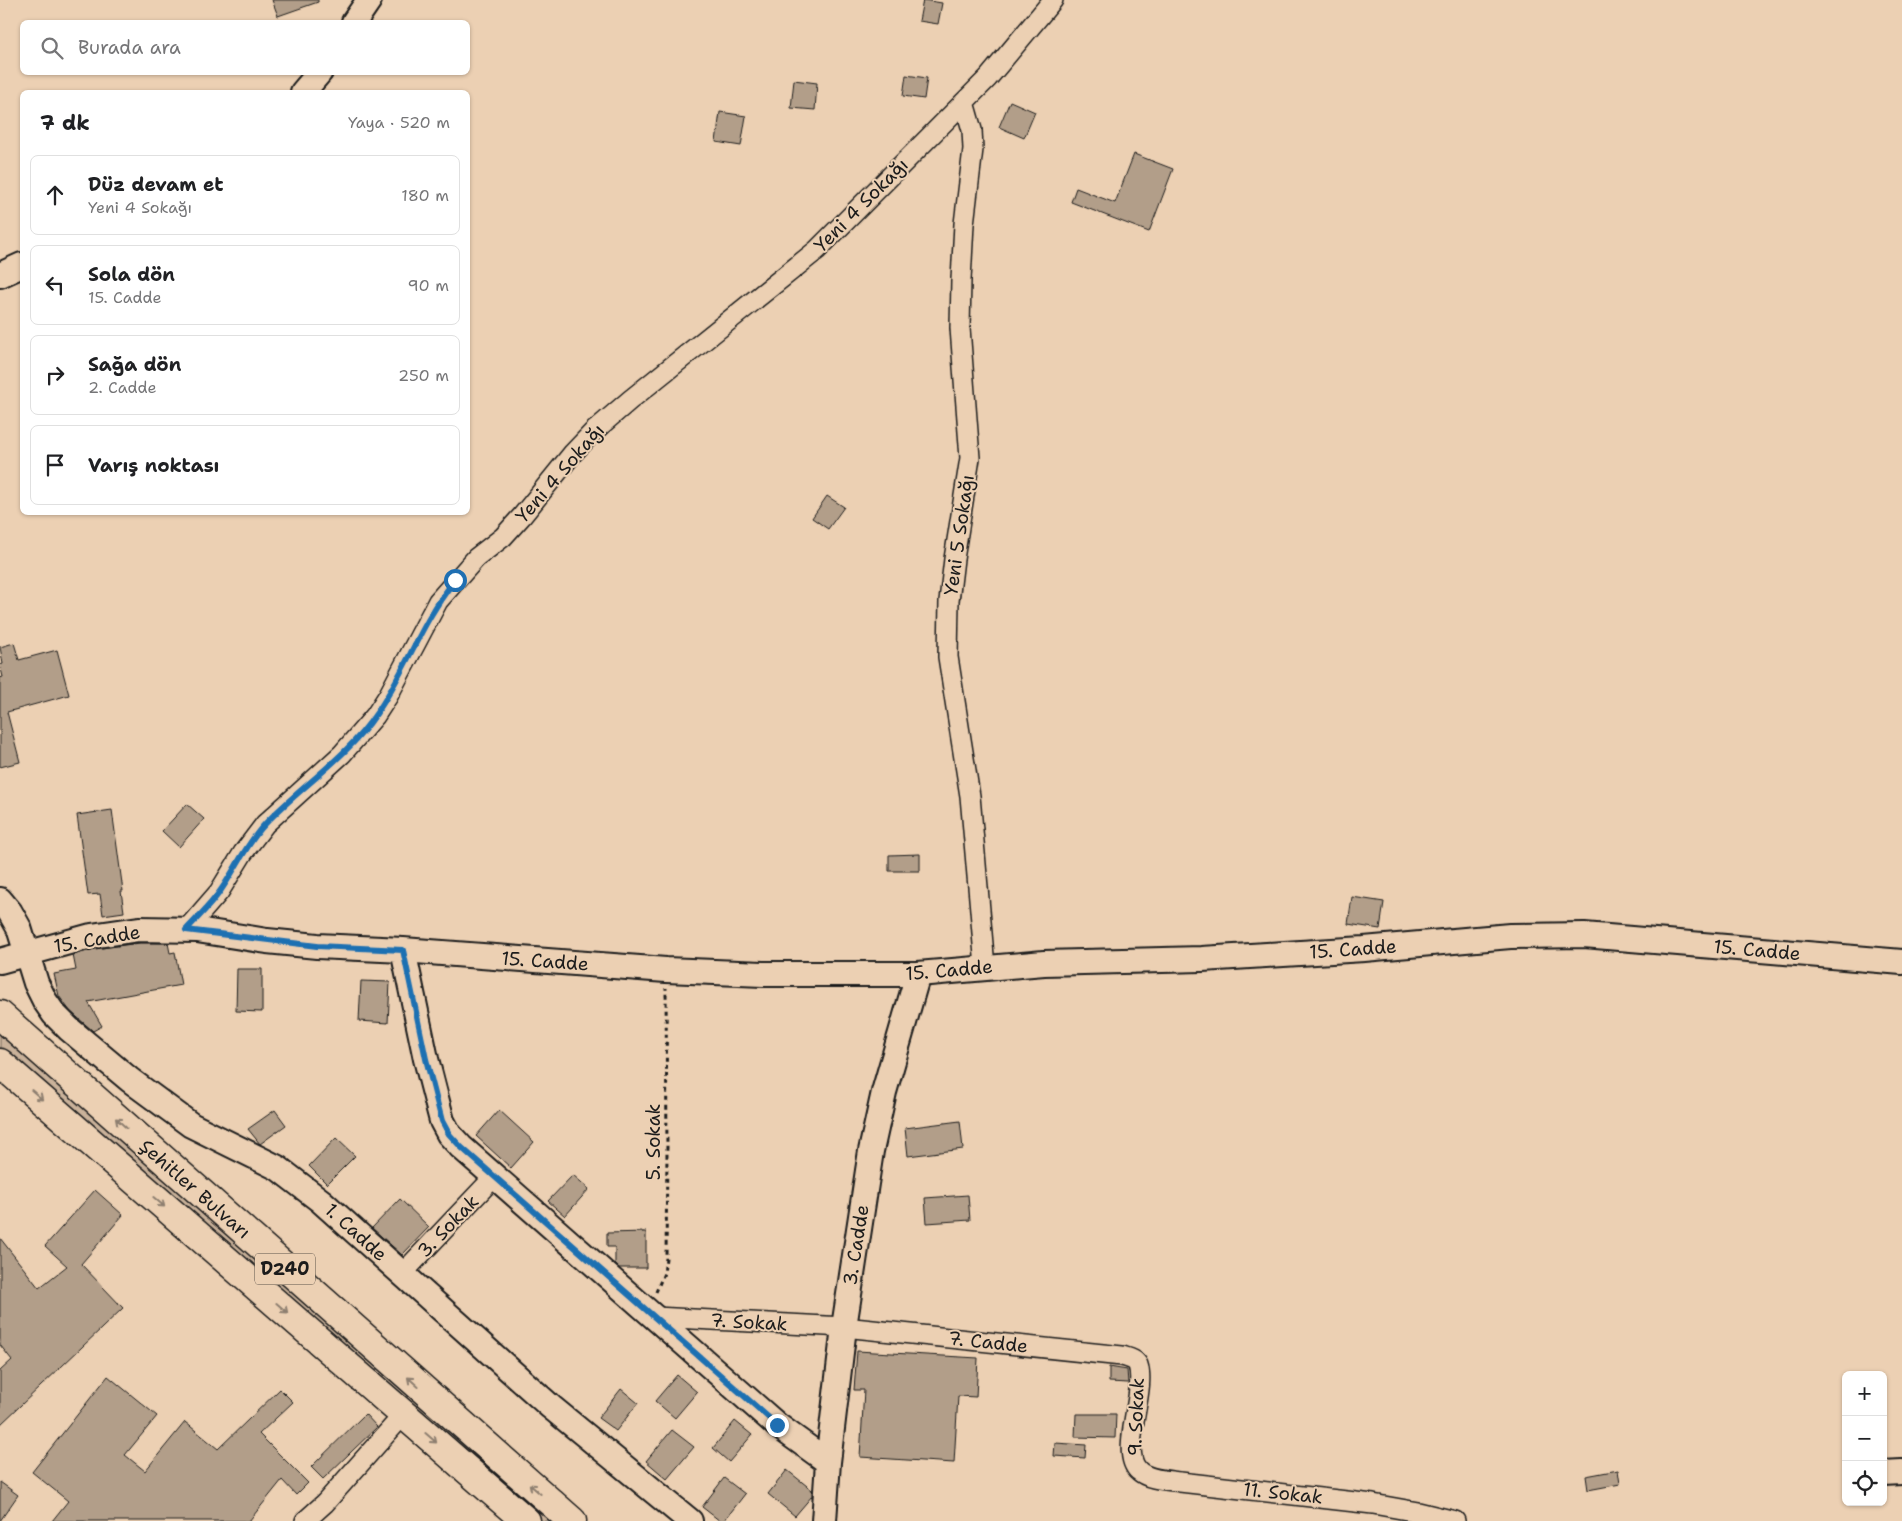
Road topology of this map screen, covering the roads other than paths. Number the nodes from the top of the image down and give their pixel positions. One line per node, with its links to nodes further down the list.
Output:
1 (369, 0): 3 (street)
2 (1052, 0): 6 (street, Yeni 4 Sokağı)
3 (355, 20)
4 (317, 75): 5 (street)
5 (304, 90)
6 (964, 102): 10 (street, Yeni 4 Sokağı); 15 (street, Yeni 5 Sokağı)
7 (20, 266): 8 (street)
8 (0, 275)
9 (0, 900): 12 (street, 1. Cadde)
10 (186, 930): 11 (street, 15. Cadde); 12 (street, 15. Cadde)
11 (403, 950): 16 (street, 15. Cadde); 19 (street)
12 (27, 953): 13 (street, 15. Cadde); 20 (street, 1. Cadde)
13 (0, 961)
14 (1902, 962): 15 (street, 15. Cadde)
15 (985, 967): 16 (street, 15. Cadde)
16 (918, 974): 22 (street, 3. Cadde)
17 (0, 1015): 31 (main road, Şehitler Bulvarı / D240, one-way to 17)
18 (0, 1063): 24 (main road, Şehitler Bulvarı / D240, one-way to 24)
19 (494, 1177): 20 (street, 3. Sokak); 21 (street)
20 (402, 1274): 32 (street, 1. Cadde)
21 (650, 1313): 22 (street, 7. Sokak); 25 (street)
22 (844, 1327): 23 (street, 7. Cadde); 25 (street, 3. Cadde)
23 (1133, 1359): 27 (street, 9. Sokak)
24 (404, 1414): 29 (street); 30 (main road, Şehitler Bulvarı / D240, one-way to 30)
25 (828, 1462): 33 (street, 3. Cadde)
26 (1902, 1472): 28 (street)
27 (1142, 1473): 34 (street, 11. Sokak)
28 (1887, 1473)
29 (305, 1521)
30 (526, 1521)
31 (572, 1521)
32 (690, 1521)
33 (824, 1521)
34 (1455, 1521)

